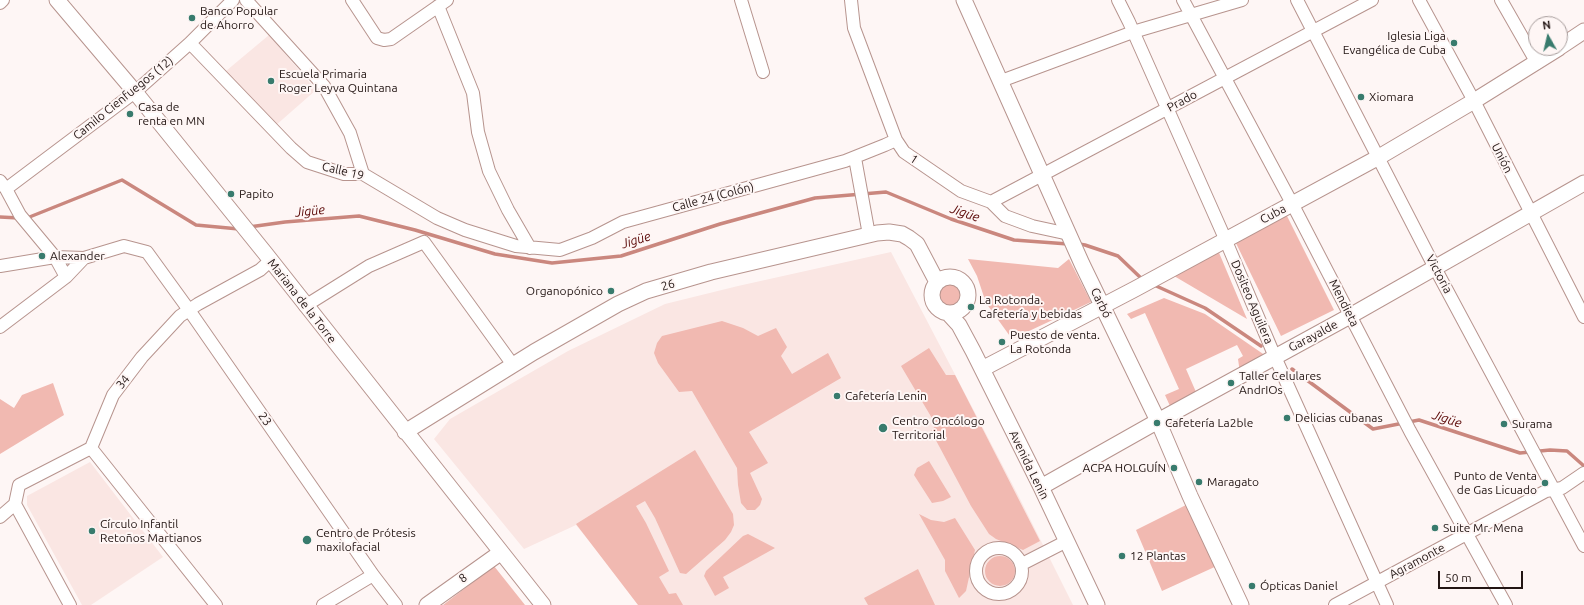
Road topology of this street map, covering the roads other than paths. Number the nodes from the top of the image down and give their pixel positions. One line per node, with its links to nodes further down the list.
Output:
1 (3, 0): 16 (street)
2 (57, 0): 29 (street, Mariana de la Torre)
3 (233, 0): 23 (street, Camilo Cienfuegos (12))
4 (246, 0): 35 (street)
5 (352, 0): 17 (street)
6 (741, 0): 26 (street)
7 (851, 0): 32 (street, 1)
8 (964, 0): 28 (street, Carbó)
9 (1118, 0): 20 (street, Dositeo Aguilera)
10 (1183, 0): 18 (street, Mendieta)
11 (1242, 0): 18 (street)
12 (1297, 0): 21 (street, Victoria)
13 (1372, 0): 21 (street, Prado)
14 (1419, 0): 30 (street, Unión)
15 (1501, 0): 25 (street)
16 (0, 3)
17 (443, 3): 45 (street)
18 (1191, 15): 20 (street); 27 (street, Mendieta)
19 (1584, 31): 22 (street, Cuba)
20 (1133, 32): 28 (street); 31 (street, Dositeo Aguilera)
21 (1312, 33): 27 (street, Prado); 33 (street, Victoria)
22 (1568, 42)
23 (190, 43): 29 (street, Camilo Cienfuegos (12)); 35 (street, Calle 19)
24 (1547, 56): 25 (street, Cuba)
25 (1537, 63): 30 (street, Cuba)
26 (763, 72)
27 (1225, 78): 31 (street, Prado); 40 (street, Mendieta)
28 (1001, 81): 36 (street, Carbó)
29 (134, 92): 38 (street, Camilo Cienfuegos (12)); 48 (street, Mariana de la Torre)
30 (1474, 101): 33 (street, Cuba); 41 (street, Unión)
31 (1167, 109): 36 (street, Prado); 44 (street, Dositeo Aguilera)
32 (896, 140): 34 (street, Calle 24 (Colón)); 39 (street, 1)
33 (1379, 157): 40 (street, Cuba); 50 (street, Victoria)
34 (850, 159): 43 (street); 45 (street, Calle 24 (Colón))
35 (363, 174): 45 (street, Calle 19)
36 (1042, 176): 39 (street, Prado); 42 (street, Carbó)
37 (1584, 183): 41 (street, Garayalde)
38 (3, 185): 46 (street)
39 (991, 202): 42 (street, 1)
40 (1292, 204): 44 (street, Cuba); 58 (street, Mendieta)
41 (1530, 213): 50 (street, Garayalde); 59 (street, Unión)
42 (1069, 234): 54 (street, Carbó)
43 (869, 235): 52 (street, 26); 63 (street, 26)
44 (1225, 239): 54 (street, Cuba); 62 (street, Dositeo Aguilera)
45 (530, 248)
46 (55, 257): 47 (street); 49 (street); 51 (street)
47 (84, 258): 51 (street); 56 (street, 23)
48 (270, 260): 53 (street, Mariana de la Torre); 56 (street, 34)
49 (0, 266)
50 (1435, 268): 58 (street, Garayalde); 70 (street, Victoria)
51 (66, 277): 61 (street)
52 (937, 282): 55 (street); 57 (street, Avenida Lenin)
53 (305, 306): 63 (street); 66 (street, Mariana de la Torre)
54 (1103, 306): 64 (street, Cuba); 65 (street, Carbó)
55 (963, 307): 57 (street); 60 (street)
56 (189, 310): 67 (street, 34); 78 (street, 23)
57 (948, 313): 60 (street, Avenida Lenin)
58 (1350, 316): 62 (street, Garayalde); 73 (street, Mendieta)
59 (1584, 317)
60 (959, 325): 64 (street, Avenida Lenin)
61 (0, 327)
62 (1275, 357): 65 (street, Garayalde); 79 (street, Dositeo Aguilera)
63 (513, 364): 66 (street, 26)
64 (982, 369): 69 (street, Avenida Lenin)
65 (1158, 421): 69 (street, Garayalde); 87 (street, Carbó)
66 (405, 432): 76 (street, Mariana de la Torre)
67 (91, 448): 71 (street); 81 (street)
68 (1584, 473): 70 (street, Agramonte)
69 (1041, 488): 74 (street, Avenida Lenin)
70 (1554, 490): 73 (street, Agramonte); 75 (street, Victoria)
71 (15, 504): 72 (street); 80 (street)
72 (0, 517)
73 (1468, 534): 79 (street, Agramonte); 90 (street, Mendieta)
74 (1066, 541): 77 (street); 86 (street, Avenida Lenin)
75 (1584, 546)
76 (500, 553): 84 (street, 8); 85 (street, Mariana de la Torre)
77 (1022, 564)
78 (373, 575): 82 (street); 83 (street, 23)
79 (1376, 583): 88 (street, Agramonte); 89 (street, Dositeo Aguilera)
80 (70, 605)
81 (216, 605)
82 (323, 605)
83 (396, 605)
84 (427, 605)
85 (542, 605)
86 (1097, 605)
87 (1241, 605)
88 (1335, 605)
89 (1387, 605)
90 (1506, 605)

